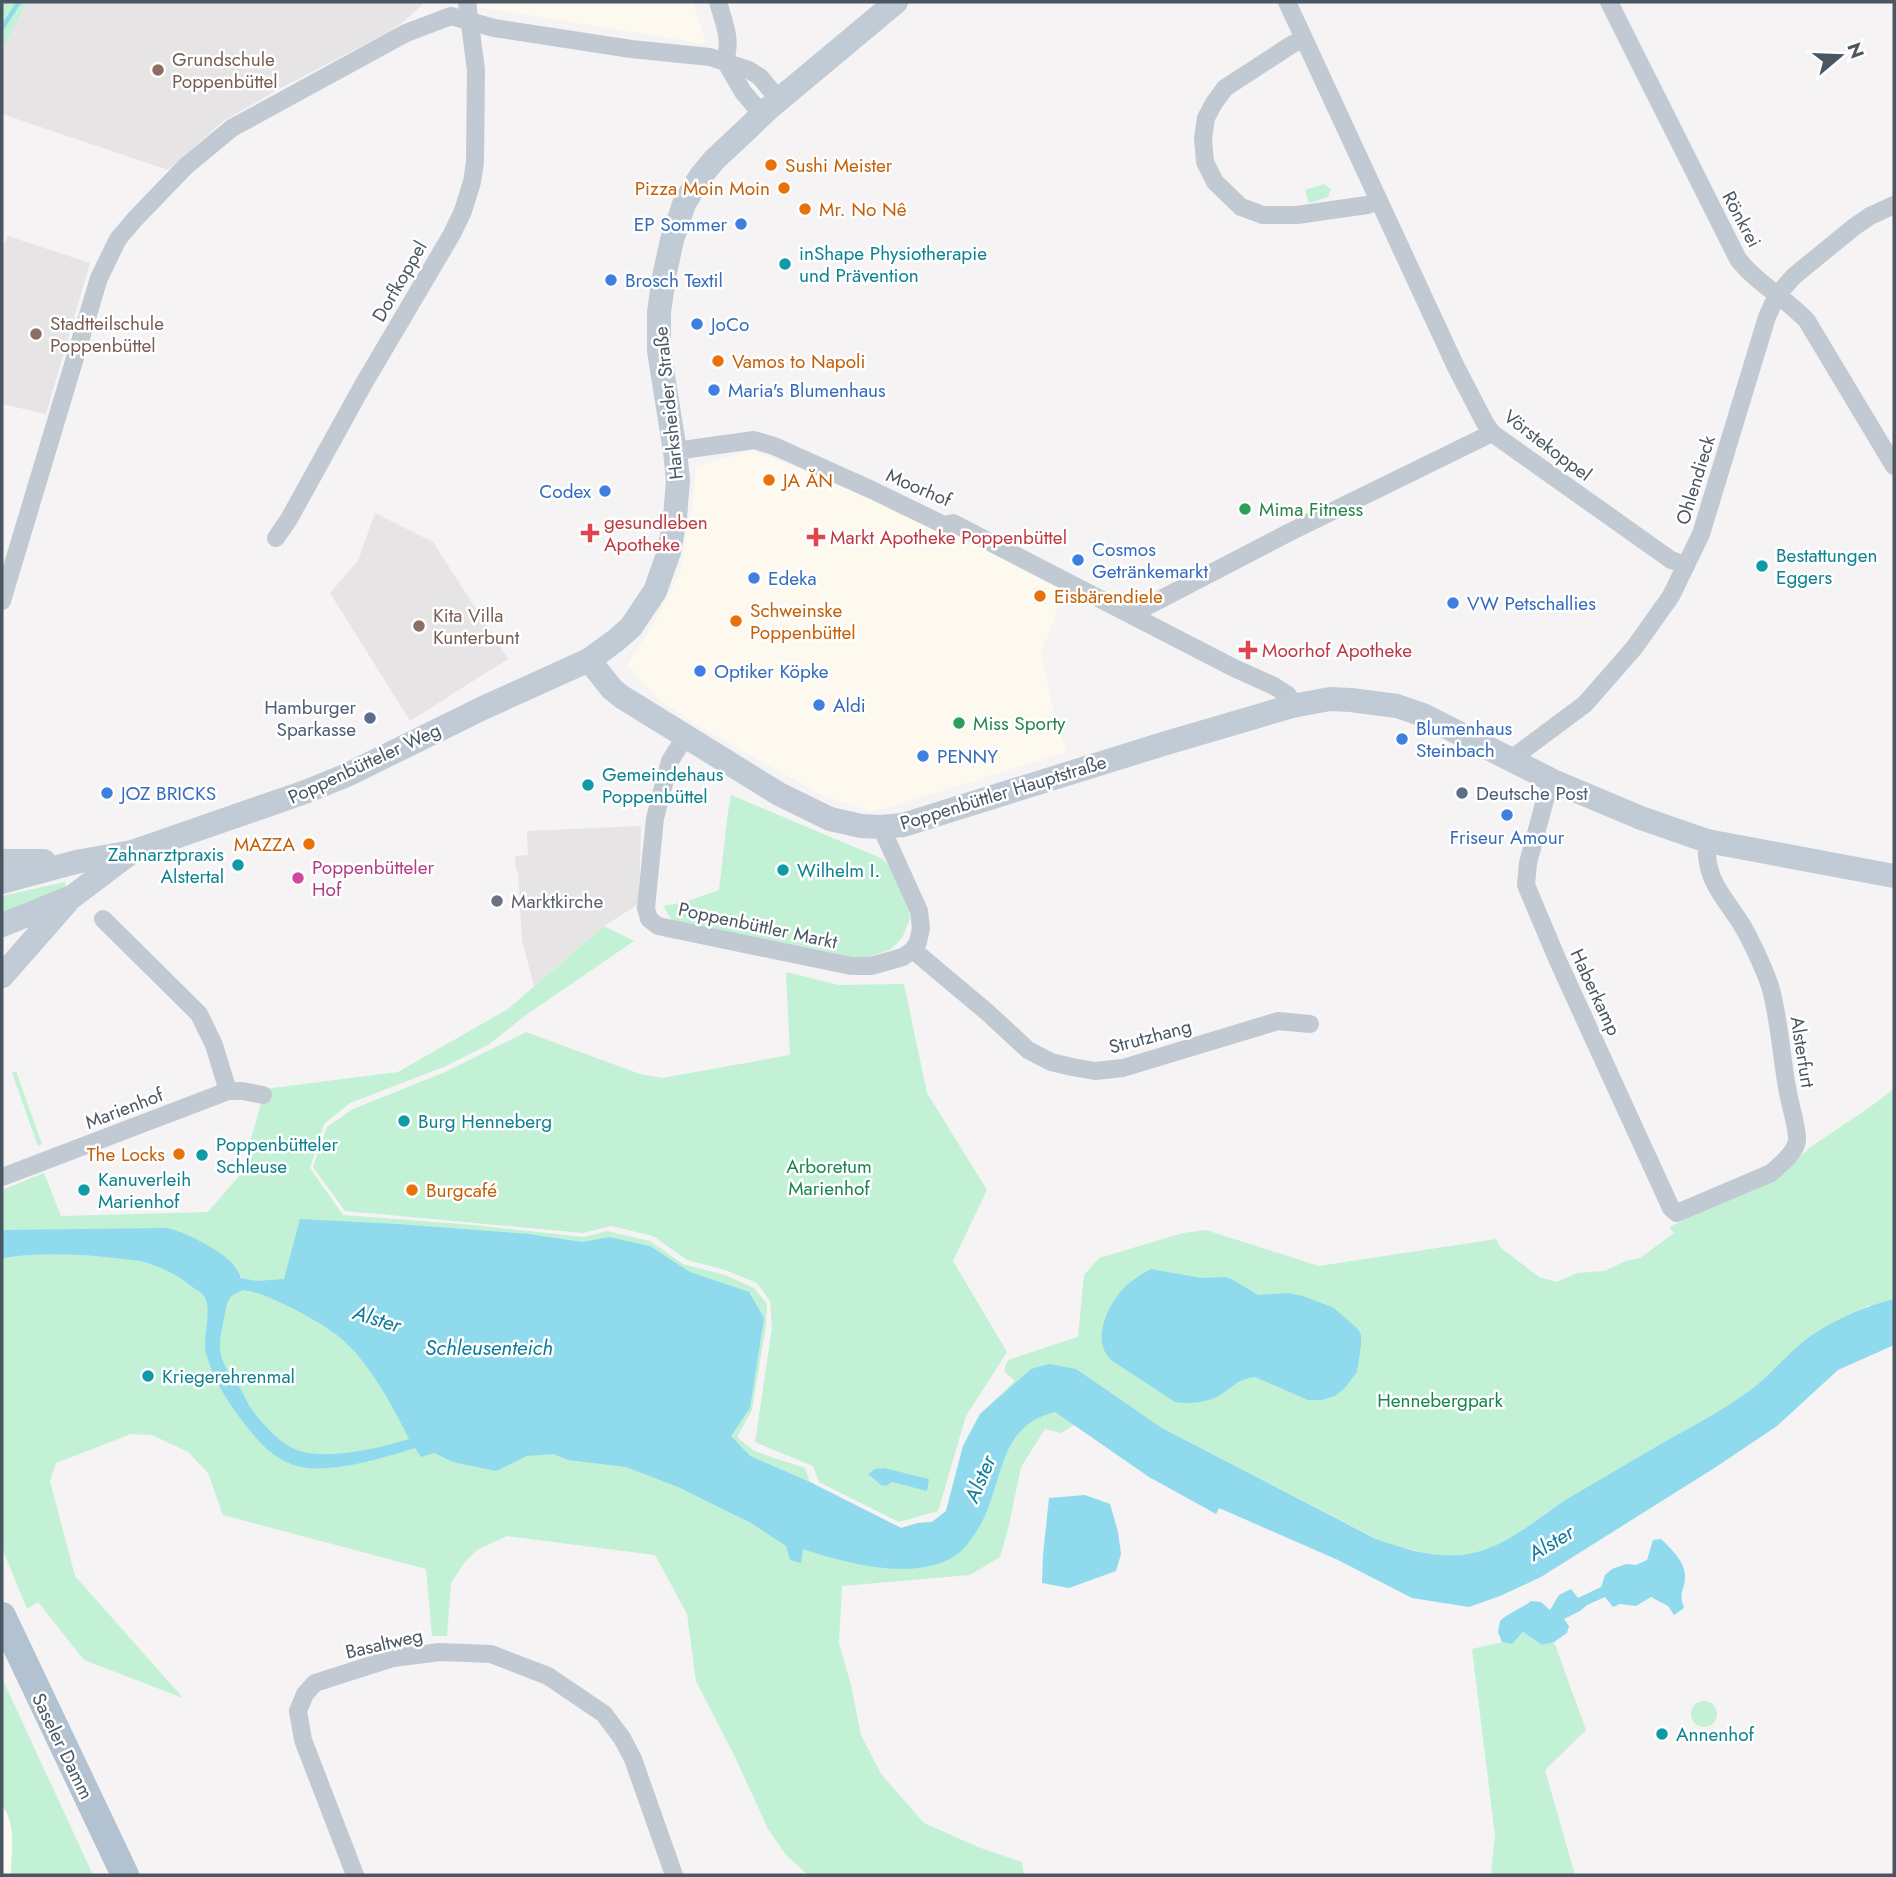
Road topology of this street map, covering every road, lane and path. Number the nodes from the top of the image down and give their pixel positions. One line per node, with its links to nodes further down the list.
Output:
1 (467, 2): 6 (street, Dorfkoppel)
2 (718, 2): 8 (street)
3 (896, 2): 9 (main road, Harksheider Straße)
4 (1287, 2): 7 (street, Vörstekoppel)
5 (1609, 2): 12 (street, Rönkrei)
6 (470, 22): 8 (street); 16 (street, Dorfkoppel); 18 (street)
7 (1303, 38): 10 (street, Vörstekoppel); 10 (street)
8 (725, 61): 9 (street)
9 (771, 107): 14 (main road, Harksheider Straße)
10 (1379, 201): 13 (street, Vörstekoppel)
11 (1894, 205): 12 (street, Ohlendieck)
12 (1777, 295): 15 (street, Rönkrei); 17 (street, Ohlendieck)
13 (1492, 433): 17 (street, Vörstekoppel); 19 (street)
14 (675, 451): 19 (street, Moorhof); 20 (main road, Harksheider Straße)
15 (1894, 466)
16 (276, 538)
17 (1686, 565): 23 (street, Ohlendieck)
18 (2, 601)
19 (1133, 616): 21 (street, Moorhof)
20 (589, 660): 22 (main road, Poppenbüttler Hauptstraße); 27 (main road, Poppenbütteler Weg)
21 (1292, 706): 23 (main road, Poppenbüttler Hauptstraße); 25 (main road, Poppenbüttler Hauptstraße)
22 (685, 737): 25 (main road, Poppenbüttler Hauptstraße); 35 (street, Poppenbüttler Markt)
23 (1510, 760): 24 (main road, Poppenbüttler Hauptstraße)
24 (1553, 781): 26 (main road, Poppenbüttler Hauptstraße); 41 (street, Haberkamp)
25 (881, 828): 35 (street)
26 (1707, 841): 30 (main road, Poppenbüttler Hauptstraße); 41 (street, Alsterfurt)
27 (132, 852): 29 (main road, Poppenbütteler Weg); 32 (main road, Poppenbütteler Weg)
28 (2, 861): 29 (main road)
29 (76, 862): 31 (main road, Poppenbütteler Weg)
30 (1894, 876)
31 (2, 882)
32 (72, 897): 34 (main road, Poppenbütteler Weg); 36 (main road)
33 (103, 919): 38 (street)
34 (2, 925)
35 (913, 950): 37 (street, Strutzhang)
36 (2, 976)
37 (1310, 1024)
38 (228, 1091): 39 (street, Marienhof); 40 (street, Marienhof)
39 (263, 1095)
40 (2, 1177)
41 (1676, 1213)
42 (2, 1616): 43 (main road, Saseler Damm)
43 (125, 1875)
44 (355, 1875): 45 (street, Basaltweg)
45 (674, 1875)

